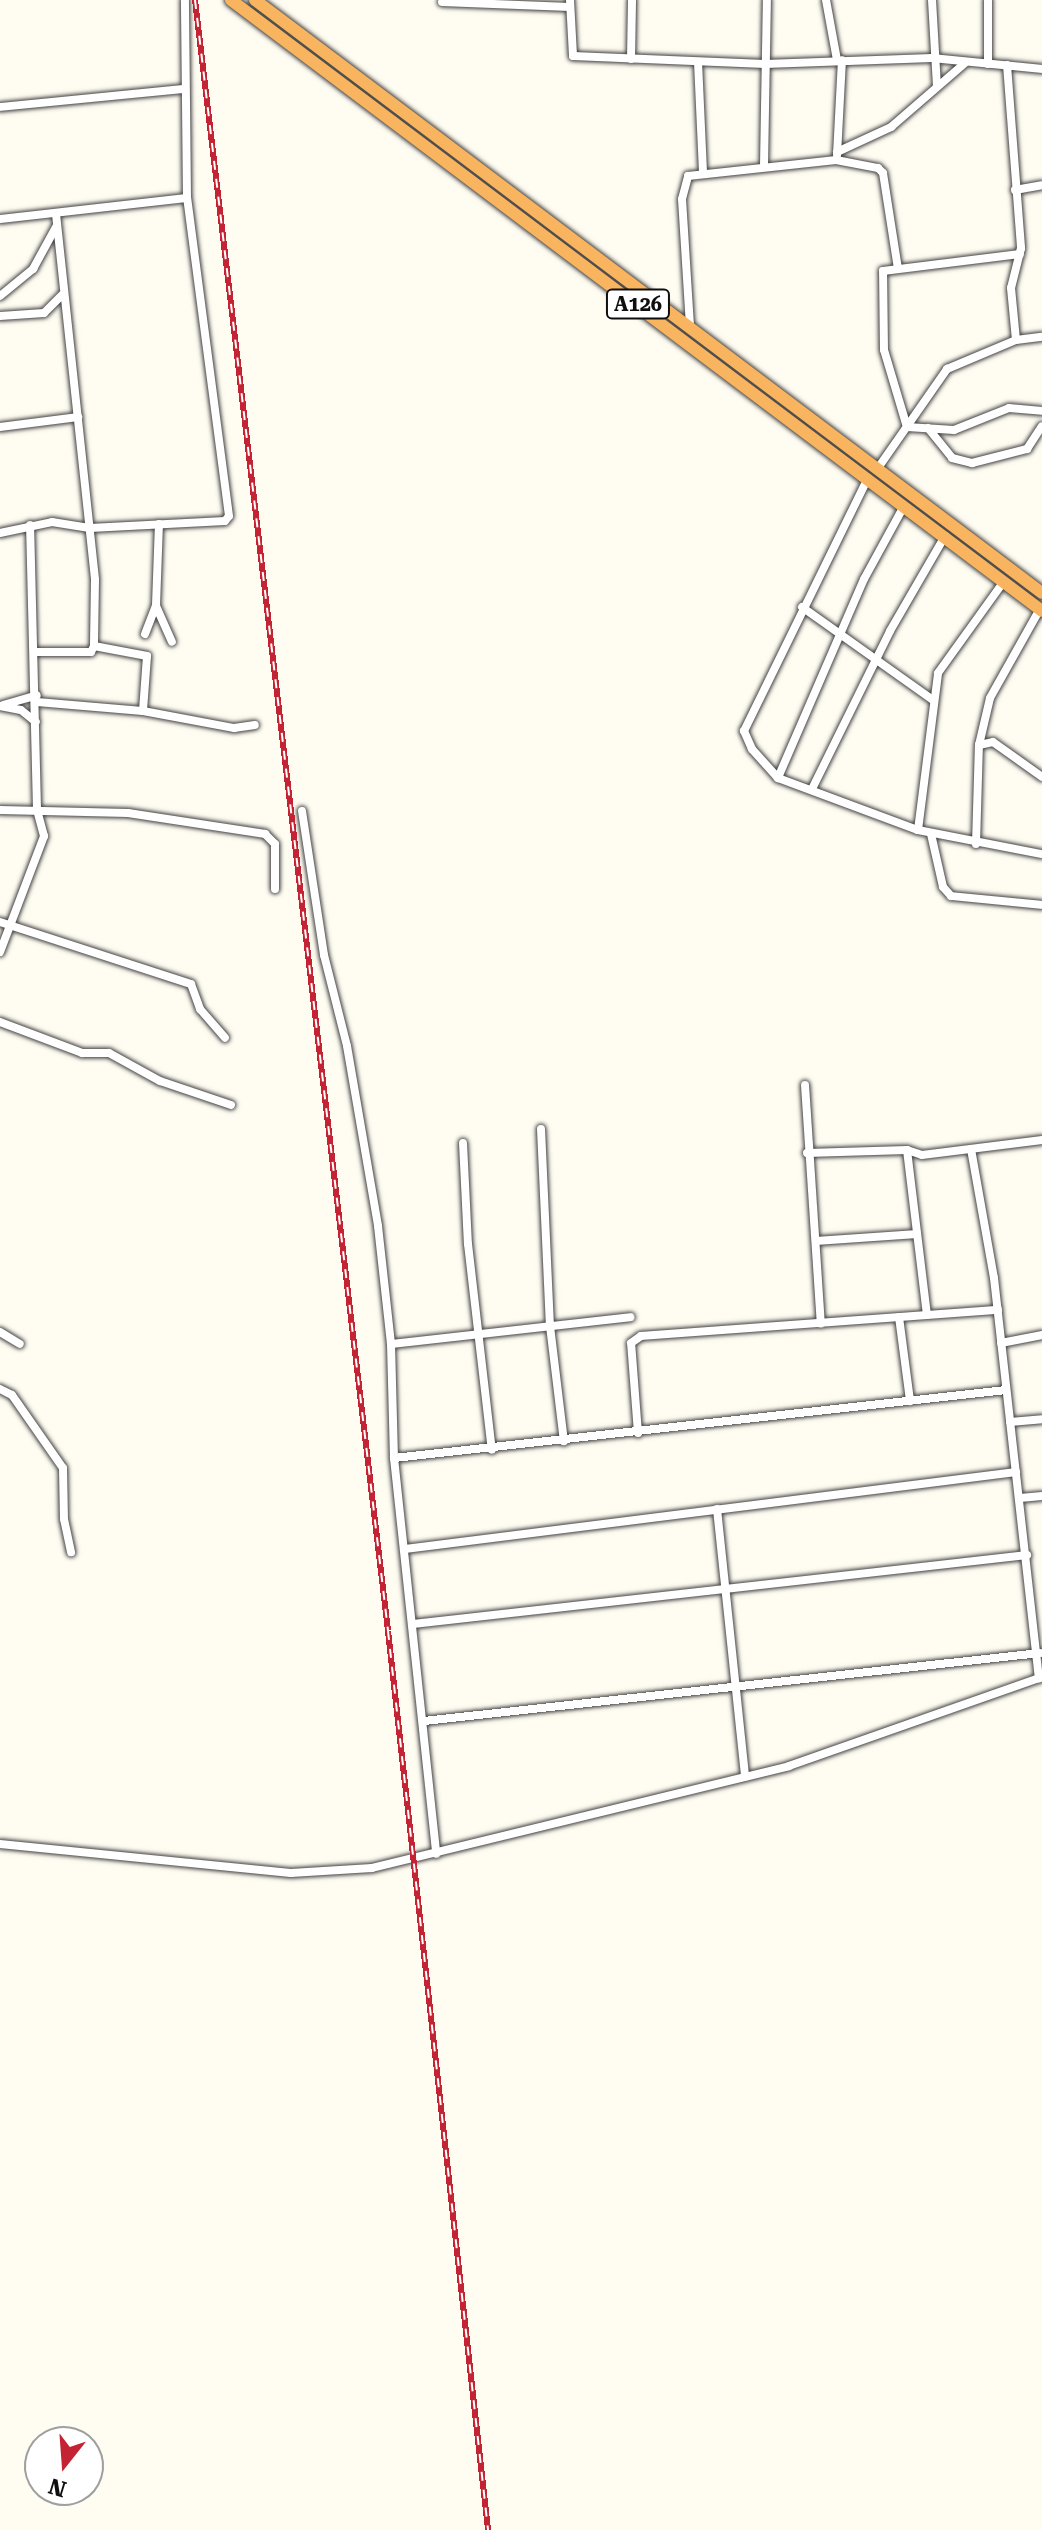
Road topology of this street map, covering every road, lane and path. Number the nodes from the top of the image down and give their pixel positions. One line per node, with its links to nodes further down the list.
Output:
1 (185, 0): 21 (street)
2 (231, 0): 47 (highway, A126)
3 (255, 0): 37 (highway, A126)
4 (632, 0): 12 (street)
5 (767, 0): 16 (street)
6 (826, 0): 13 (street)
7 (932, 0): 11 (street)
8 (988, 0): 17 (street)
9 (442, 2): 10 (street)
10 (570, 4): 12 (street)
11 (932, 58): 13 (street); 15 (street); 20 (street)
12 (631, 59): 14 (street)
13 (840, 60): 16 (street); 23 (street)
14 (698, 62): 16 (street); 25 (street)
15 (966, 62): 17 (street); 20 (street)
16 (765, 64): 24 (street)
17 (988, 64): 18 (street)
18 (1007, 65): 19 (street); 27 (street)
19 (1042, 69)
20 (937, 86): 23 (street)
21 (184, 89): 22 (street); 28 (street)
22 (0, 107)
23 (837, 156): 24 (street); 33 (street)
24 (764, 166): 25 (street)
25 (703, 173): 37 (street)
26 (1042, 185): 27 (street)
27 (1015, 190): 32 (street)
28 (187, 198): 29 (street); 49 (street)
29 (56, 214): 30 (street); 31 (street)
30 (0, 219)
31 (57, 227): 34 (street); 35 (street)
32 (1020, 254): 33 (street); 39 (street)
33 (898, 269): 44 (street)
34 (2, 294)
35 (63, 294): 36 (street); 41 (street)
36 (0, 316)
37 (690, 326): 46 (highway, A126)
38 (1042, 337): 39 (street)
39 (1016, 340): 44 (street)
40 (1042, 411): 45 (street)
41 (78, 417): 43 (street); 51 (street)
42 (1042, 426): 45 (street)
43 (0, 427)
44 (907, 427): 45 (street); 46 (street)
45 (928, 428)
46 (878, 468): 55 (highway, A126)
47 (868, 478): 48 (highway, A126); 57 (street)
48 (905, 505): 53 (highway, A126); 60 (street)
49 (159, 524): 51 (street); 56 (street)
50 (30, 525): 51 (street); 52 (street); 63 (street)
51 (90, 528): 62 (street)
52 (0, 533)
53 (945, 536): 54 (highway, A126); 64 (street)
54 (1004, 581): 58 (highway, A126); 66 (street)
55 (1042, 593)
56 (156, 605): 59 (street); 61 (street)
57 (802, 607): 60 (street); 73 (street)
58 (1041, 610): 71 (street)
59 (145, 634)
60 (840, 634): 64 (street); 73 (street)
61 (172, 642)
62 (94, 646): 63 (street); 68 (street)
63 (36, 652): 65 (street)
64 (878, 660): 66 (street); 74 (street)
65 (37, 698): 67 (street); 68 (street); 69 (street)
66 (933, 700): 78 (street)
67 (1, 705): 69 (street)
68 (143, 711): 70 (street)
69 (36, 722): 75 (street)
70 (255, 725)
71 (979, 745): 72 (street); 80 (street)
72 (1042, 777)
73 (778, 778): 74 (street)
74 (812, 789): 78 (street)
75 (37, 809): 76 (street); 82 (street); 85 (street)
76 (0, 810)
77 (302, 811): 110 (street)
78 (918, 830): 79 (street)
79 (931, 834): 80 (street); 83 (street)
80 (976, 844): 81 (street)
81 (1042, 854)
82 (275, 889)
83 (1042, 905)
84 (0, 922): 85 (street)
85 (11, 925): 86 (street); 88 (street)
86 (0, 952)
87 (0, 1022): 90 (street)
88 (225, 1038)
89 (805, 1085): 96 (street)
90 (231, 1105)
91 (541, 1129): 104 (street)
92 (1042, 1140): 94 (street)
93 (463, 1143): 105 (street)
94 (971, 1149): 95 (street); 99 (street)
95 (907, 1150): 96 (street); 97 (street)
96 (807, 1153): 98 (street)
97 (917, 1234): 98 (street); 100 (street)
98 (816, 1241): 103 (street)
99 (998, 1310): 100 (street); 108 (street)
100 (927, 1315): 102 (street)
101 (630, 1317): 104 (street)
102 (899, 1317): 103 (street); 113 (street)
103 (821, 1323): 116 (street)
104 (550, 1326): 105 (street); 117 (street)
105 (478, 1331): 110 (street); 118 (street)
106 (0, 1332): 109 (street)
107 (1042, 1335): 108 (street)
108 (1001, 1343): 112 (street)
109 (20, 1344)
110 (391, 1344): 119 (street)
111 (0, 1389): 125 (street)
112 (1006, 1390): 113 (street); 115 (street)
113 (910, 1401): 116 (street)
114 (1042, 1419): 115 (street)
115 (1010, 1422): 120 (street)
116 (638, 1433): 117 (street)
117 (564, 1441): 118 (street)
118 (492, 1450): 119 (street)
119 (394, 1458): 124 (street)
120 (1016, 1472): 122 (street); 123 (street)
121 (1042, 1496): 122 (street)
122 (1020, 1498): 126 (street)
123 (717, 1509): 124 (street); 127 (street)
124 (405, 1549): 129 (street)
125 (71, 1552)
126 (1027, 1555): 127 (street); 128 (street)
127 (728, 1587): 129 (street); 132 (street)
128 (1037, 1595): 130 (street)
129 (413, 1624): 133 (street)
130 (1040, 1653): 131 (street); 132 (street)
131 (1041, 1677): 134 (street)
132 (739, 1686): 133 (street); 134 (street)
133 (424, 1721): 136 (street)
134 (745, 1777): 136 (street)
135 (0, 1844): 136 (street)
136 (436, 1854)

